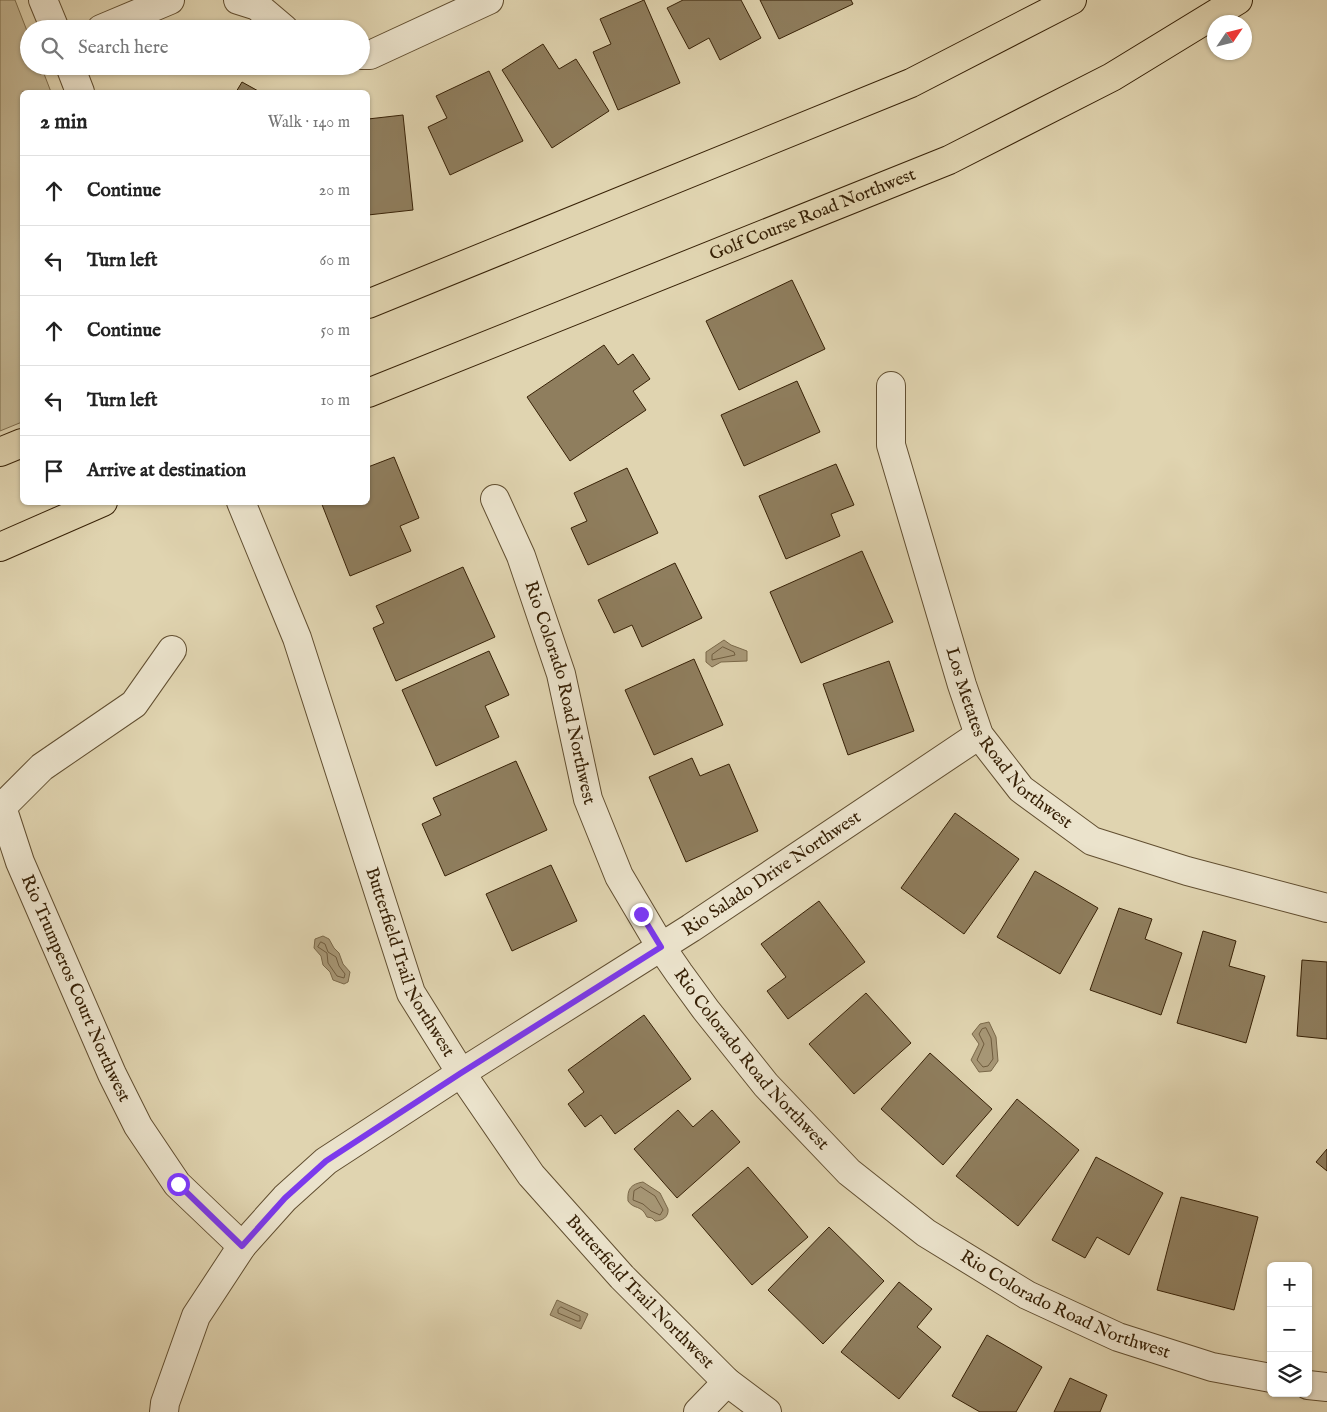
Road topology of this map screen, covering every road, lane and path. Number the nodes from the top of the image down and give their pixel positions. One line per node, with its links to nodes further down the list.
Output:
1 (43, 0): 7 (street)
2 (170, 0): 8 (street)
3 (238, 0): 9 (street)
4 (489, 0): 10 (street)
5 (1072, 0): 13 (main road)
6 (1238, 0): 15 (main road, Golf Course Road Northwest)
7 (51, 20)
8 (122, 20)
9 (273, 20)
10 (370, 55)
11 (73, 75): 12 (street)
12 (79, 90)
13 (370, 303)
14 (890, 386): 23 (street, Los Metates Road Northwest)
15 (370, 392)
16 (20, 444): 17 (main road)
17 (0, 452)
18 (495, 499): 25 (street, Rio Colorado Road Northwest)
19 (96, 505): 21 (main road)
20 (242, 505): 26 (street, Butterfield Trail Northwest)
21 (0, 547)
22 (172, 650): 27 (street, Rio Trumperos Court Northwest)
23 (979, 735): 24 (street, Los Metates Road Northwest); 25 (street, Rio Salado Drive Northwest)
24 (1327, 908)
25 (661, 947): 26 (street, Rio Salado Drive Northwest); 28 (street, Rio Colorado Road Northwest)
26 (461, 1073): 27 (street, Rio Salado Drive Northwest); 29 (street, Butterfield Trail Northwest)
27 (242, 1246): 32 (street, Rio Salado Drive Northwest)
28 (1267, 1377)
29 (727, 1382): 33 (street); 34 (street, Butterfield Trail Northwest)
30 (1312, 1385): 31 (street)
31 (1327, 1386)
32 (164, 1412)
33 (698, 1412)
34 (767, 1412)

